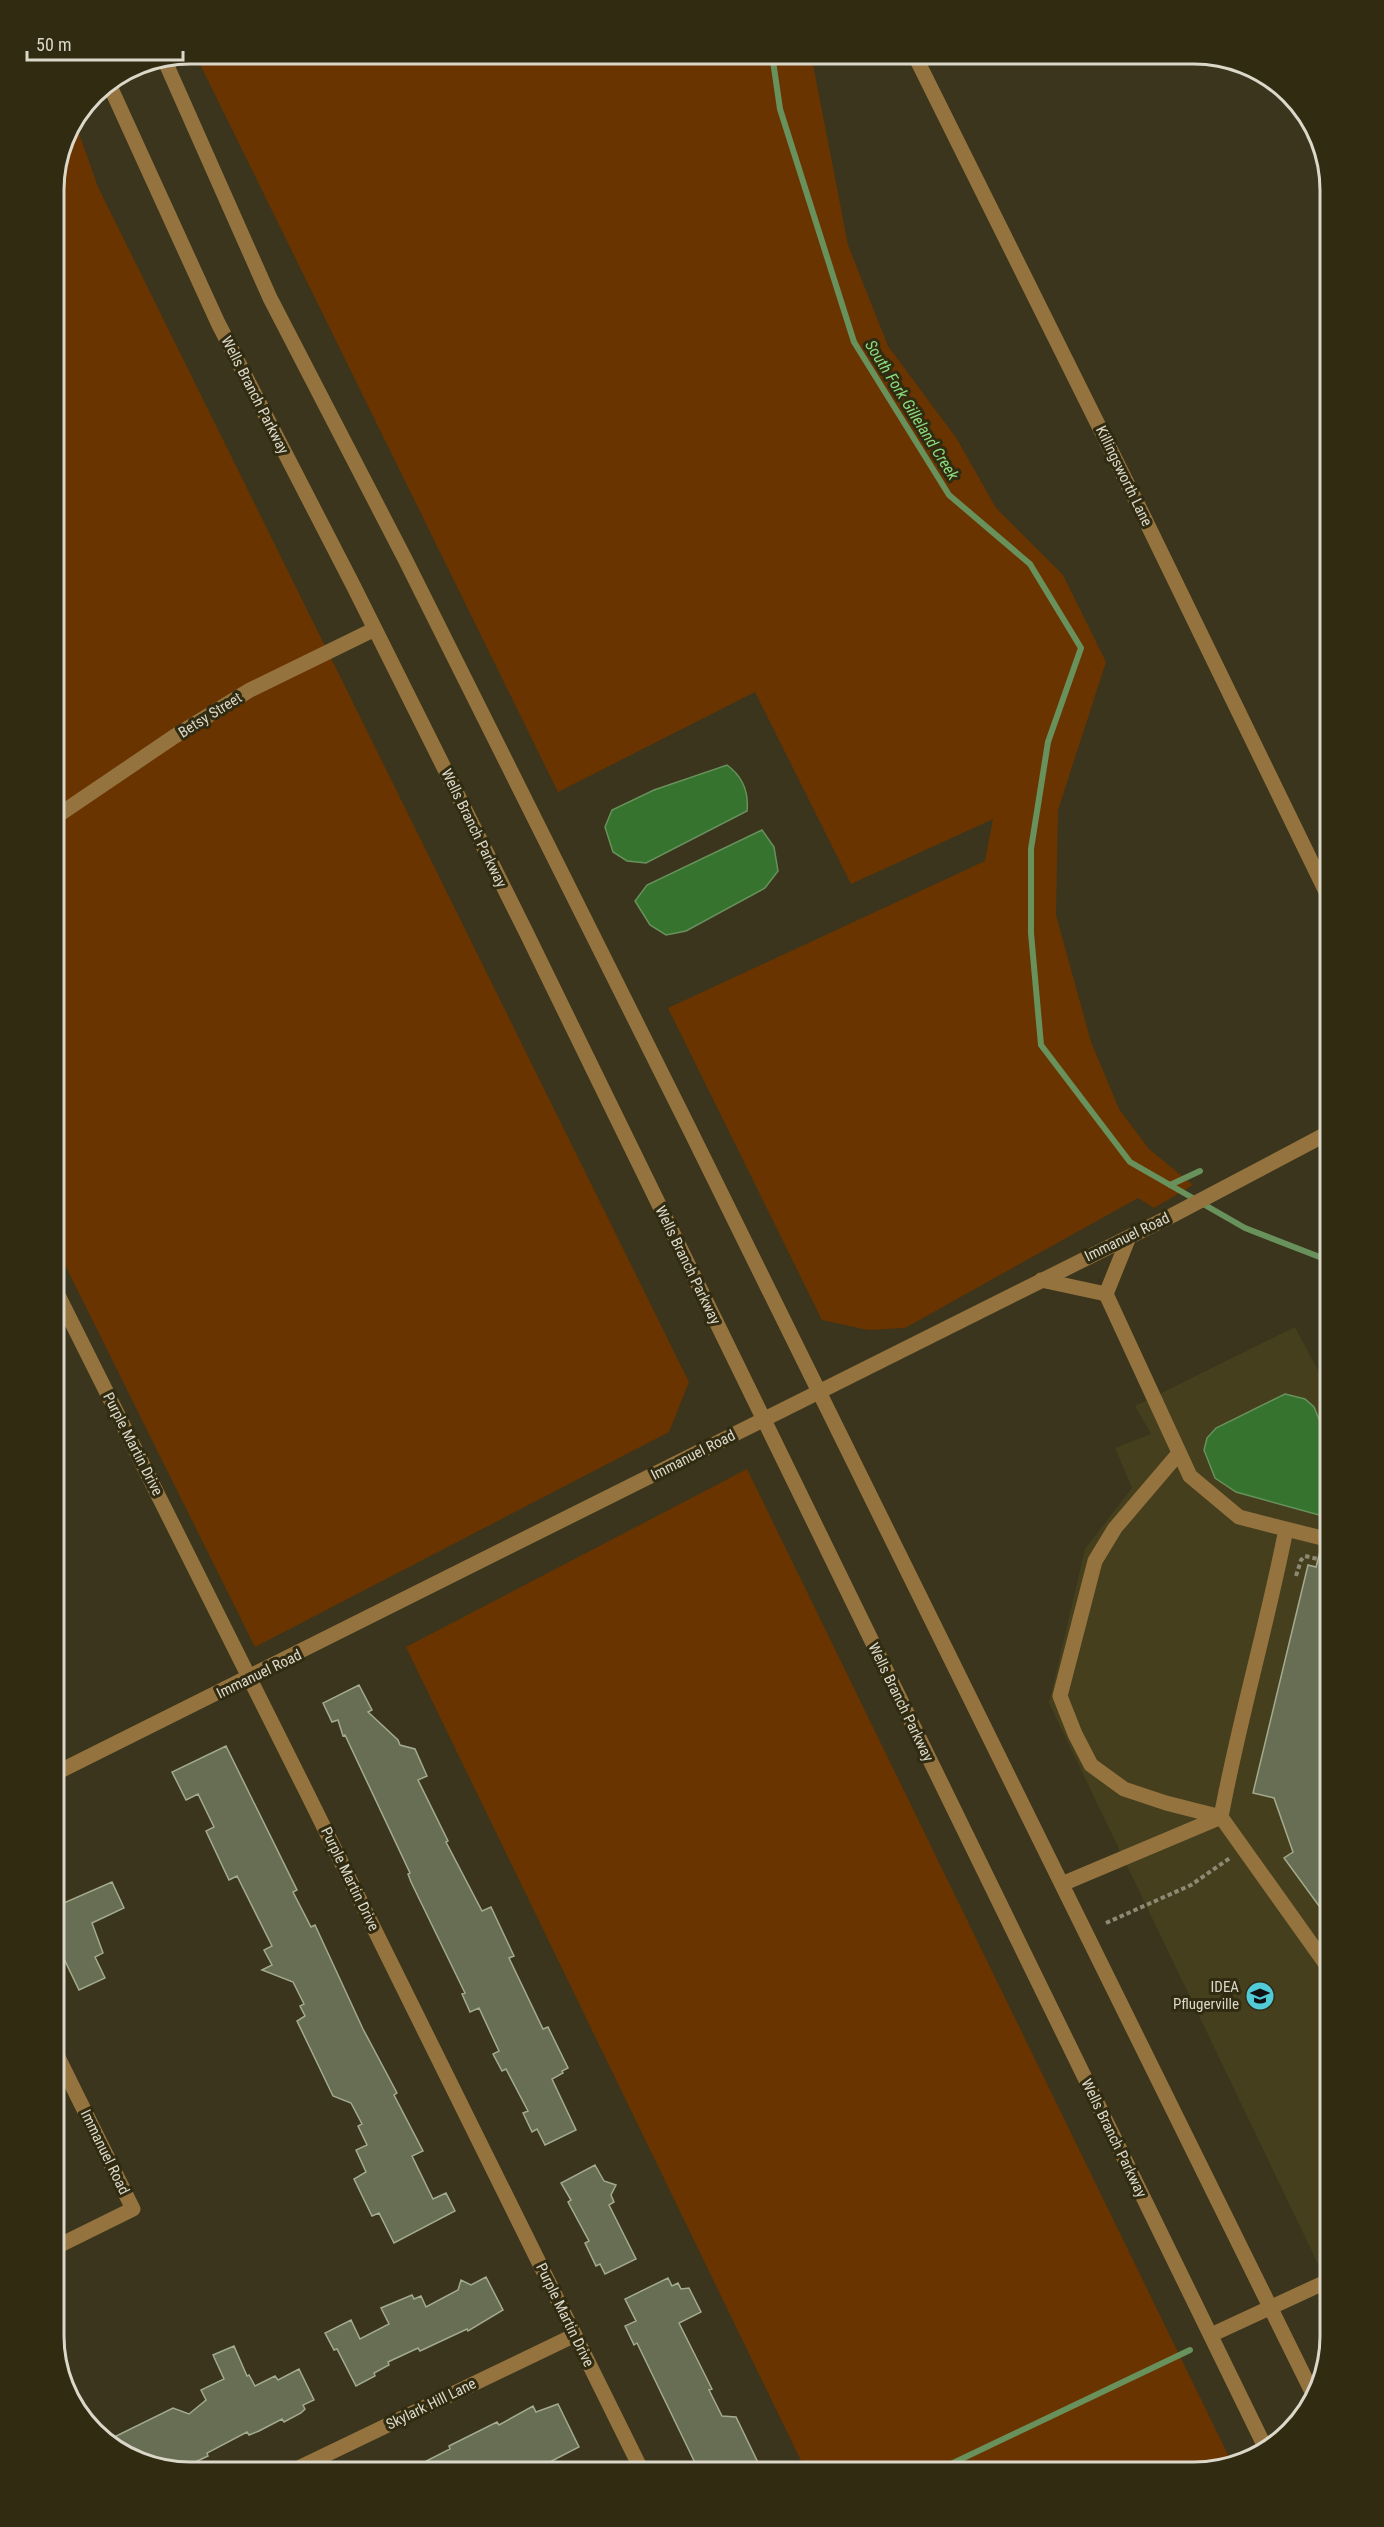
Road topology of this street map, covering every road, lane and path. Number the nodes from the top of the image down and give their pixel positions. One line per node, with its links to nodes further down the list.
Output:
1 (919, 65): 6 (street, Killingsworth Lane)
2 (167, 67): 12 (street)
3 (112, 91): 4 (street, Wells Branch Parkway)
4 (375, 629): 5 (street, Betsy Street); 13 (street, Wells Branch Parkway)
5 (65, 811)
6 (1320, 879)
7 (1320, 1137): 8 (street, Immanuel Road)
8 (1129, 1237): 9 (street, Immanuel Road); 10 (street)
9 (1041, 1280): 10 (street); 12 (street, Immanuel Road)
10 (1106, 1294): 14 (street)
11 (64, 1308): 19 (street, Purple Martin Drive)
12 (820, 1392): 13 (street, Immanuel Road); 23 (street)
13 (764, 1420): 19 (street, Immanuel Road); 31 (street, Wells Branch Parkway)
14 (1179, 1453): 15 (street); 21 (street)
15 (1286, 1529): 16 (street); 21 (street)
16 (1320, 1538)
17 (1318, 1559): 18 (path)
18 (1295, 1582)
19 (250, 1678): 20 (street, Immanuel Road); 30 (street, Purple Martin Drive)
20 (64, 1769)
21 (1221, 1817): 23 (street); 25 (street)
22 (1233, 1856): 24 (path)
23 (1062, 1884): 29 (street)
24 (1106, 1923)
25 (1320, 1956)
26 (64, 2070): 27 (street, Immanuel Road)
27 (64, 2243)
28 (1320, 2285): 29 (street)
29 (1270, 2308): 31 (street); 32 (street)
30 (575, 2335): 34 (street, Skylark Hill Lane); 35 (street, Purple Martin Drive)
31 (1211, 2335): 33 (street, Wells Branch Parkway)
32 (1309, 2387)
33 (1263, 2442)
34 (311, 2462)
35 (638, 2462)

